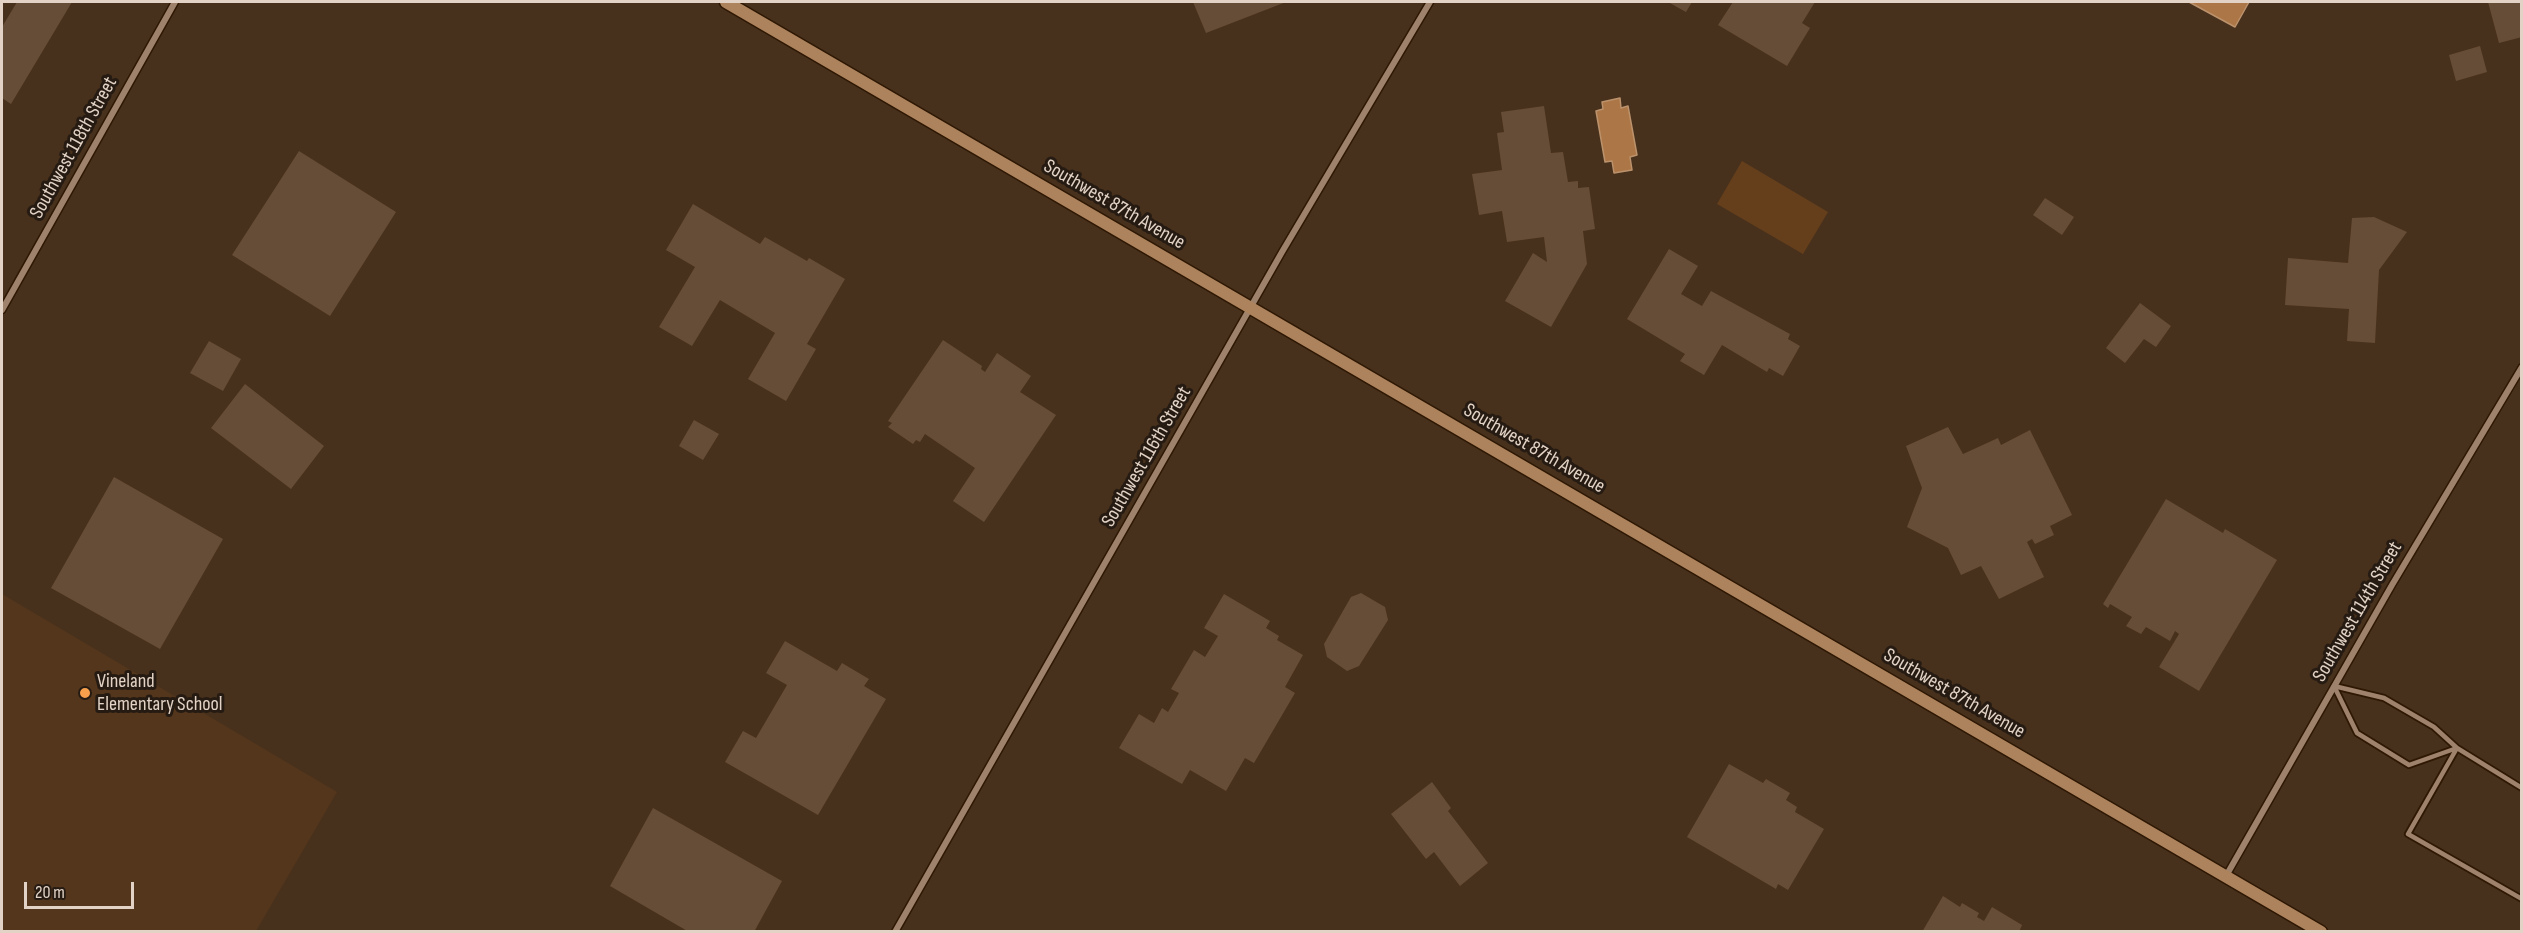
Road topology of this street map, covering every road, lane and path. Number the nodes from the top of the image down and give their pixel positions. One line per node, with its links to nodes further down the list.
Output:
1 (175, 2): 5 (street, Southwest 118th Street)
2 (726, 2): 4 (main road, Southwest 87th Avenue)
3 (1430, 2): 4 (street, Southwest 116th Street)
4 (1251, 307): 10 (main road, Southwest 87th Avenue); 12 (street, Southwest 116th Street)
5 (2, 310)
6 (2522, 367): 7 (street, Southwest 114th Street)
7 (2334, 686): 8 (lane); 8 (lane); 10 (street, Southwest 114th Street)
8 (2457, 748): 9 (lane); 11 (lane)
9 (2522, 788)
10 (2226, 876): 13 (main road, Southwest 87th Avenue)
11 (2522, 899)
12 (895, 932)
13 (2321, 932)

